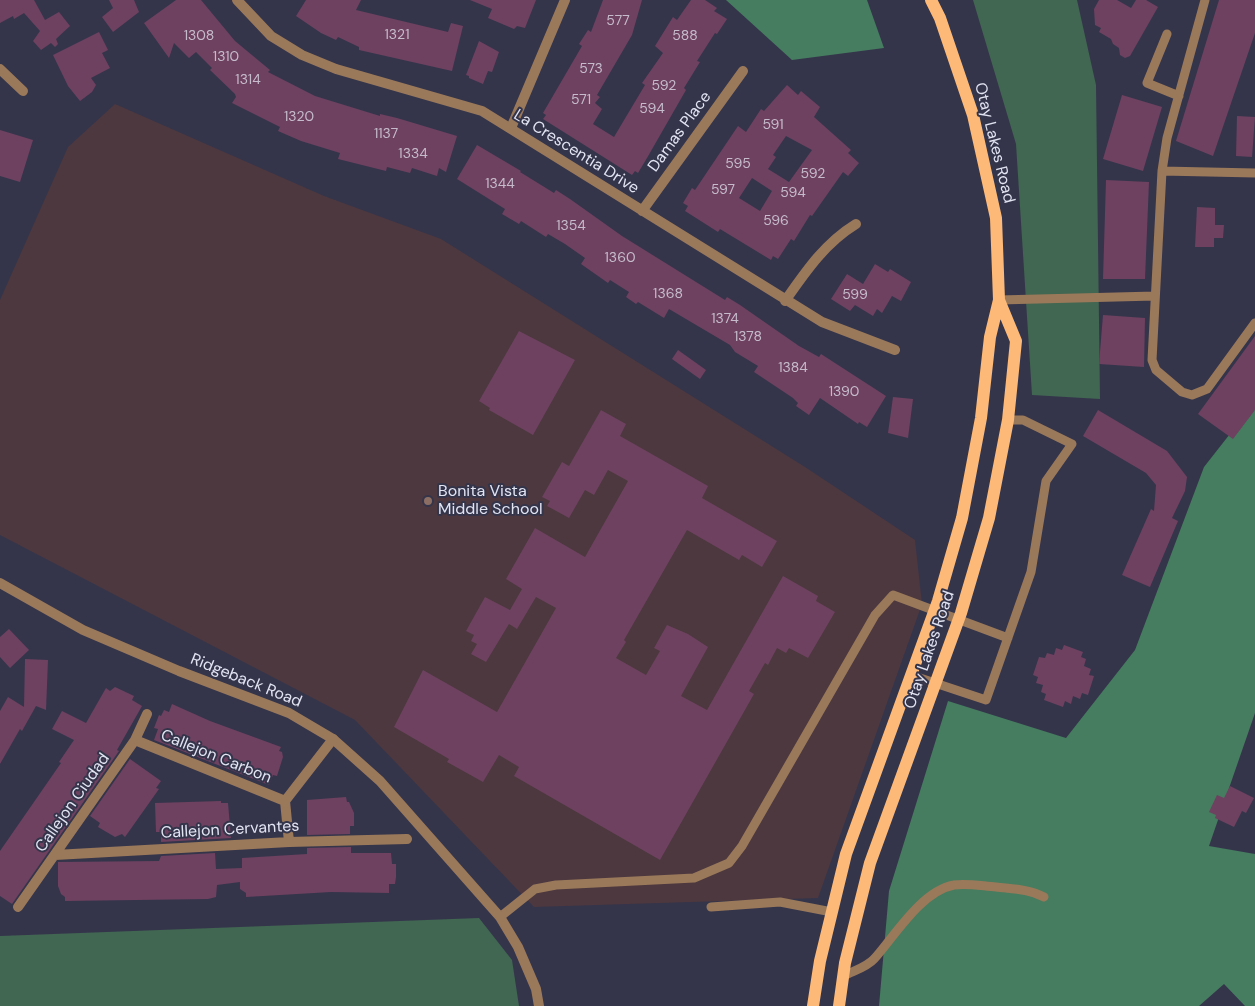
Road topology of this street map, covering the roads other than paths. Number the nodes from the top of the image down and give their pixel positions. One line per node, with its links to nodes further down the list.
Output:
1 (236, 0): 10 (street, La Crescentia Drive)
2 (565, 0): 10 (street)
3 (931, 0): 16 (main road, Otay Lakes Road)
4 (1205, 0): 9 (lane)
5 (1167, 34): 9 (lane)
6 (0, 69): 8 (street)
7 (742, 71): 13 (street, Damas Place)
8 (23, 90)
9 (1179, 96): 11 (lane)
10 (511, 128): 13 (street, La Crescentia Drive)
11 (1162, 171): 12 (lane); 15 (lane)
12 (1255, 173)
13 (642, 211): 17 (street, La Crescentia Drive)
14 (856, 224): 17 (street)
15 (1155, 296): 16 (lane); 18 (lane)
16 (1000, 300): 20 (main road, Otay Lakes Road); 22 (main road, Otay Lakes Road)
17 (785, 301): 19 (street, La Crescentia Drive)
18 (1255, 323)
19 (895, 350)
20 (1008, 420): 23 (main road, Otay Lakes Road); 24 (lane)
21 (0, 583): 28 (street, Ridgeback Road)
22 (935, 609): 23 (lane); 25 (main road, Otay Lakes Road); 38 (lane)
23 (959, 620): 24 (lane); 26 (main road, Otay Lakes Road)
24 (1008, 638): 26 (lane)
25 (911, 675): 26 (lane); 37 (main road, Otay Lakes Road)
26 (936, 682): 39 (main road, Otay Lakes Road)
27 (147, 714): 29 (street, Callejon Ciudad)
28 (333, 738): 30 (street); 38 (street, Ridgeback Road)
29 (135, 740): 30 (street, Callejon Carbon); 33 (street, Callejon Ciudad)
30 (285, 801): 32 (street)
31 (407, 839): 32 (street, Callejon Cervantes)
32 (289, 842): 33 (street, Callejon Cervantes)
33 (55, 855): 35 (street, Callejon Ciudad)
34 (1044, 897): 39 (lane)
35 (18, 907)
36 (711, 908): 37 (lane)
37 (832, 912): 41 (main road, Otay Lakes Road)
38 (500, 917): 40 (street, Ridgeback Road)
39 (844, 976): 42 (main road, Otay Lakes Road)
40 (539, 1006)
41 (813, 1006)
42 (839, 1006)

